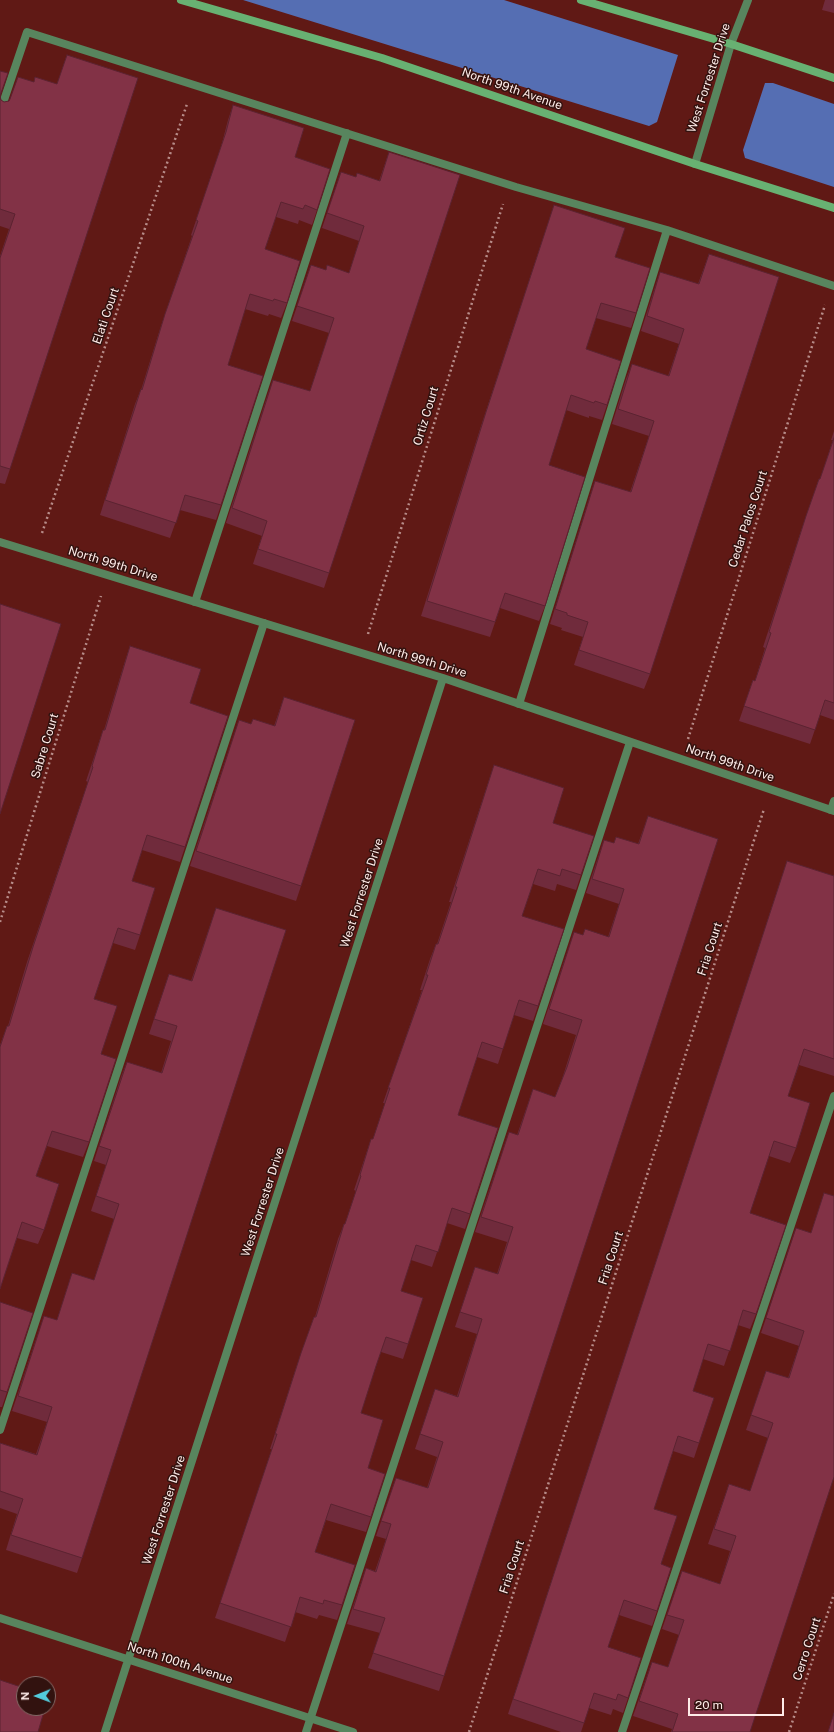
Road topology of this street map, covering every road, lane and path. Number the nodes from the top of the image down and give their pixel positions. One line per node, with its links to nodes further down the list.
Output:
1 (181, 0): 9 (main road, North 99th Avenue)
2 (581, 0): 4 (main road)
3 (748, 0): 4 (street, West Forrester Drive)
4 (731, 44): 5 (main road); 9 (street, West Forrester Drive)
5 (834, 78)
6 (193, 84): 7 (street); 8 (street); 15 (path, Elati Court)
7 (0, 112)
8 (348, 133): 10 (street); 17 (street)
9 (695, 164): 11 (main road, North 99th Avenue)
10 (509, 185): 12 (street); 19 (path, Ortiz Court)
11 (834, 208)
12 (667, 230): 13 (street); 21 (street)
13 (833, 286): 23 (path, Cedar Palos Court)
14 (0, 542): 15 (street, North 99th Drive)
15 (36, 553): 16 (street, North 99th Drive)
16 (108, 575): 17 (street, North 99th Drive); 27 (path, Sabre Court)
17 (195, 602): 18 (street, North 99th Drive)
18 (264, 623): 19 (street, North 99th Drive); 29 (street)
19 (361, 654): 20 (street, North 99th Drive)
20 (443, 678): 21 (street, North 99th Drive); 32 (street, West Forrester Drive)
21 (519, 704): 22 (street, North 99th Drive)
22 (630, 742): 23 (street, North 99th Drive); 33 (street)
23 (682, 759): 24 (street, North 99th Drive)
24 (770, 789): 26 (street, North 99th Drive); 37 (path, Fria Court)
25 (834, 801): 26 (street)
26 (833, 810)
27 (0, 922)
28 (834, 1096): 38 (street)
29 (0, 1430)
30 (834, 1594): 39 (path, Cerro Court)
31 (0, 1618): 32 (street, North 100th Avenue)
32 (129, 1659): 33 (street, North 100th Avenue); 34 (street, West Forrester Drive)
33 (310, 1718): 35 (street); 36 (street, North 100th Avenue)
34 (105, 1732)
35 (306, 1732)
36 (353, 1732)
37 (469, 1732)
38 (622, 1732)
39 (789, 1732)

